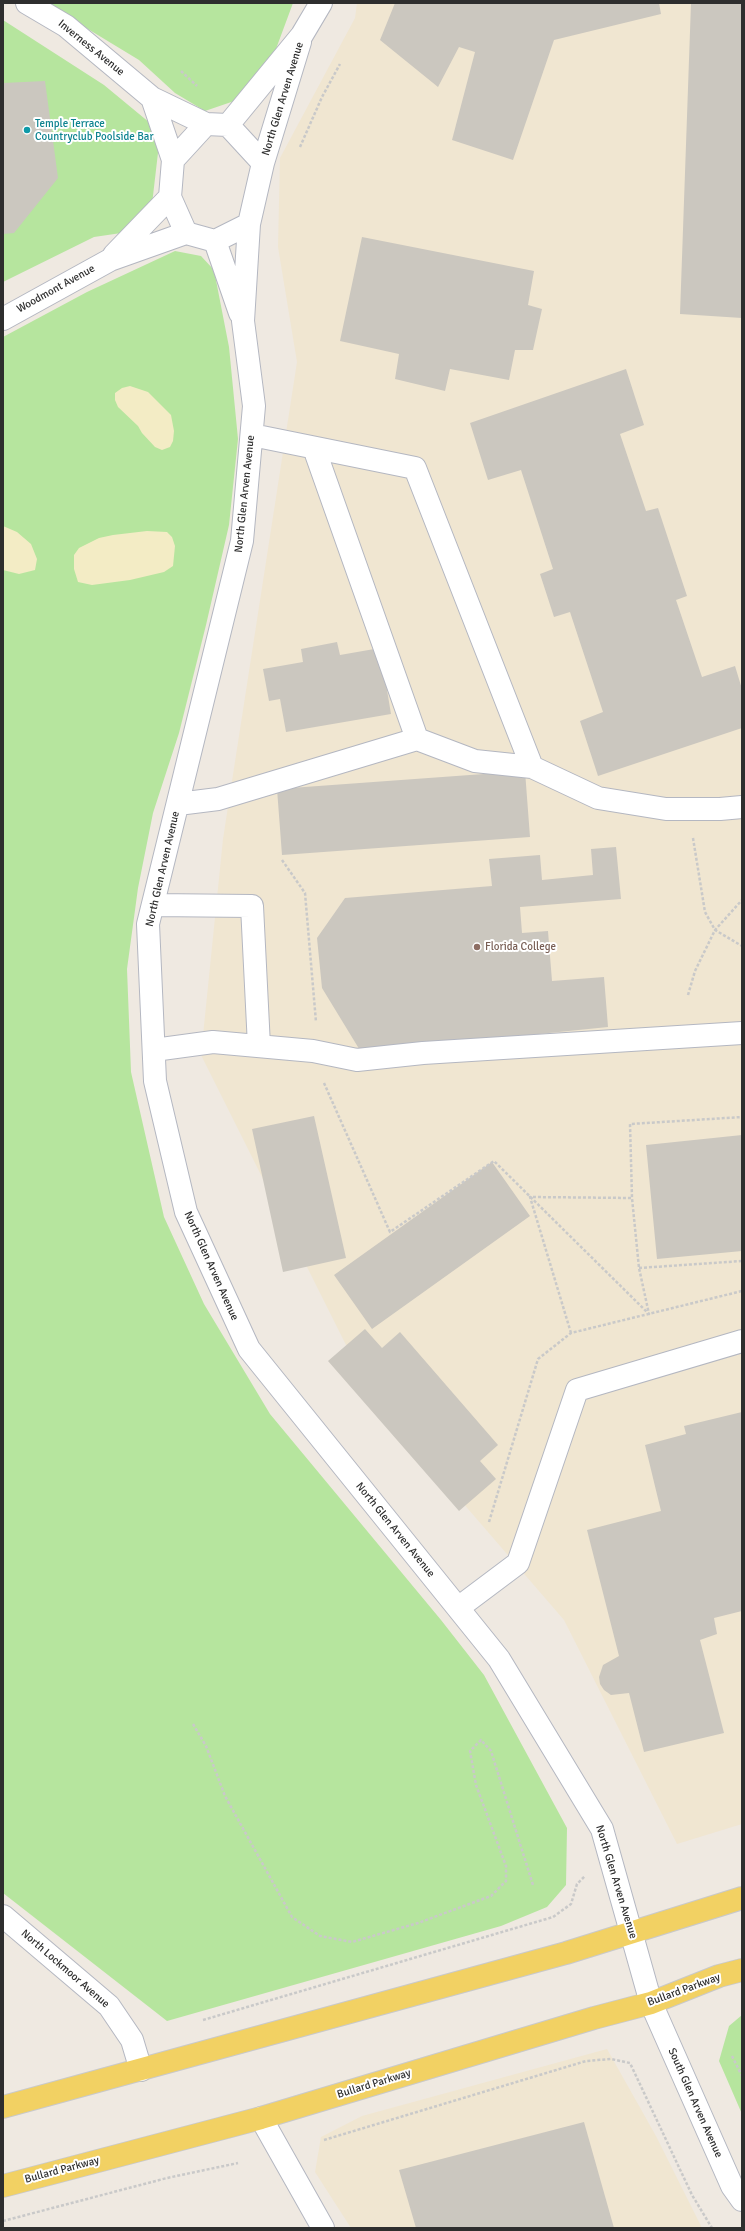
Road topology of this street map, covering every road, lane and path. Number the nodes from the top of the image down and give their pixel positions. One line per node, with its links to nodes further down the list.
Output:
1 (27, 3): 7 (street, Inverness Avenue)
2 (321, 3): 3 (street, North Glen Arven Avenue)
3 (302, 35): 9 (street, North Glen Arven Avenue); 12 (street, North Glen Arven Avenue)
4 (340, 64): 10 (path)
5 (181, 71): 6 (path)
6 (198, 87)
7 (152, 98): 8 (street, Inverness Avenue); 11 (street)
8 (206, 124): 9 (street); 11 (street)
9 (228, 125): 12 (street)
10 (300, 148)
11 (173, 160): 13 (street)
12 (263, 163): 14 (street)
13 (170, 197): 15 (street); 17 (street, Woodmont Avenue)
14 (249, 224): 16 (street); 19 (street, North Glen Arven Avenue)
15 (186, 233): 16 (street); 17 (street, Woodmont Avenue)
16 (215, 241): 19 (street, North Glen Arven Avenue)
17 (110, 260): 18 (street, Woodmont Avenue)
18 (3, 319)
19 (243, 321): 20 (street, North Glen Arven Avenue)
20 (252, 436): 21 (street); 24 (street, North Glen Arven Avenue)
21 (314, 448): 22 (street); 23 (street)
22 (416, 738): 23 (street); 24 (street)
23 (532, 767): 25 (street)
24 (178, 804): 29 (street, North Glen Arven Avenue)
25 (742, 807)
26 (692, 835): 30 (path)
27 (282, 860): 33 (path)
28 (742, 900): 30 (path)
29 (153, 905): 35 (street); 36 (street, North Glen Arven Avenue)
30 (716, 930): 31 (path); 32 (path)
31 (742, 946)
32 (688, 995)
33 (316, 1027)
34 (742, 1033): 35 (street)
35 (259, 1046): 36 (street)
36 (154, 1050): 45 (street, North Glen Arven Avenue)
37 (323, 1081): 39 (path)
38 (742, 1117): 40 (path)
39 (530, 1197): 40 (path); 42 (path); 43 (path)
40 (632, 1198): 42 (path)
41 (742, 1260): 42 (path)
42 (639, 1268)
43 (571, 1333)
44 (742, 1341): 45 (street)
45 (458, 1608): 47 (street, North Glen Arven Avenue)
46 (193, 1724): 48 (path)
47 (609, 1854): 51 (street, North Glen Arven Avenue); 54 (path)
48 (533, 1885)
49 (742, 1898): 51 (main road)
50 (3, 1916): 56 (street, North Lockmoor Avenue)
51 (631, 1931): 53 (street, North Glen Arven Avenue); 56 (main road)
52 (742, 1970): 53 (main road, Bullard Parkway)
53 (651, 2003): 59 (main road, Bullard Parkway); 63 (street, South Glen Arven Avenue)
54 (196, 2022)
55 (732, 2056): 57 (path)
56 (141, 2070): 58 (main road)
57 (742, 2076)
58 (3, 2108)
59 (261, 2118): 62 (main road, Bullard Parkway); 65 (street)
60 (324, 2140): 66 (path)
61 (238, 2163): 64 (path)
62 (3, 2186)
63 (742, 2200)
64 (3, 2221)
65 (323, 2228)
66 (712, 2228)

